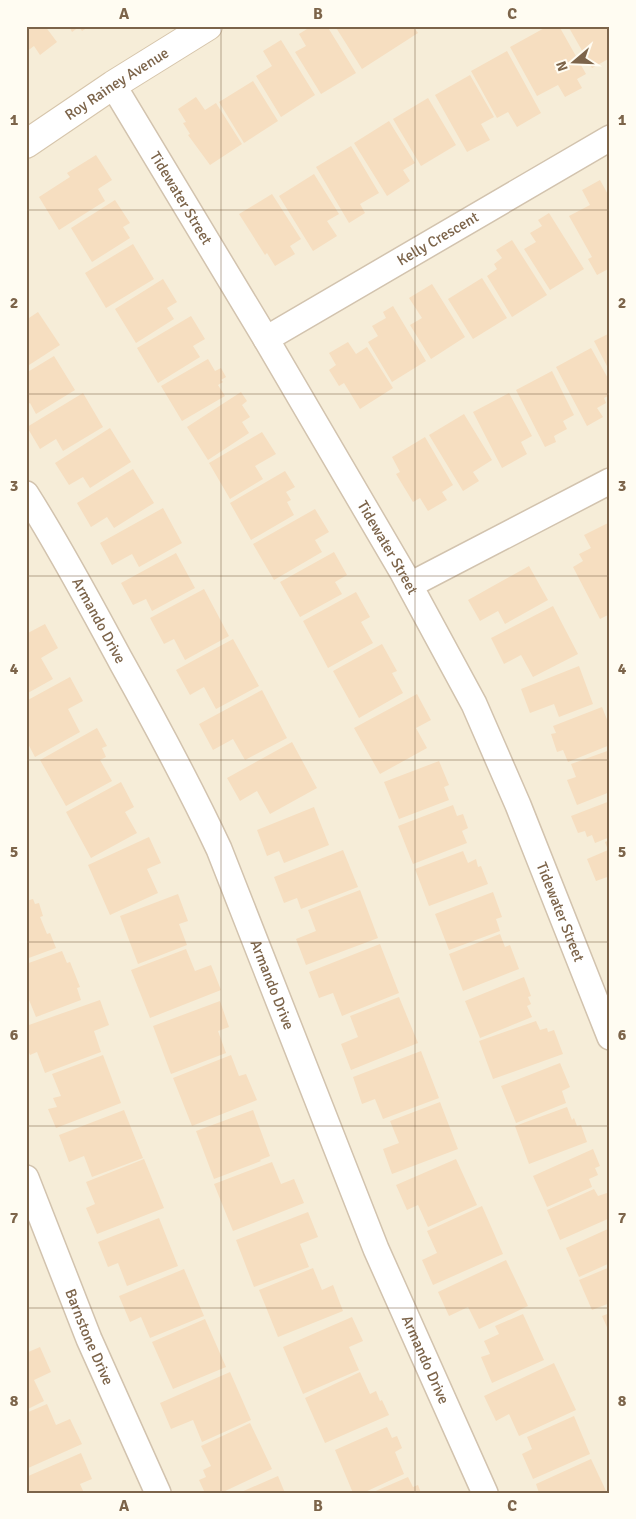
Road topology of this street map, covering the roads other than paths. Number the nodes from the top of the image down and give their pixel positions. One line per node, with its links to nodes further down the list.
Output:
1 (208, 26): 2 (street, Roy Rainey Avenue)
2 (113, 85): 4 (street, Roy Rainey Avenue); 5 (street, Tidewater Street)
3 (610, 138): 5 (street, Kelly Crescent)
4 (26, 144)
5 (266, 339): 8 (street, Tidewater Street)
6 (610, 481): 8 (street)
7 (26, 494): 12 (street, Armando Drive)
8 (410, 585): 9 (street, Tidewater Street)
9 (610, 1037)
10 (26, 1178): 11 (street, Barnstone Drive)
11 (158, 1493)
12 (485, 1493)

